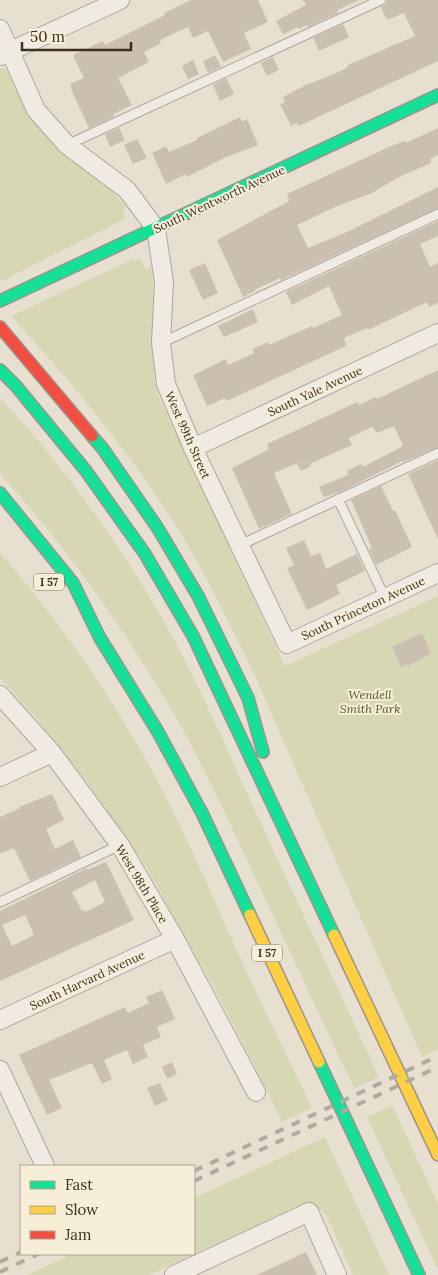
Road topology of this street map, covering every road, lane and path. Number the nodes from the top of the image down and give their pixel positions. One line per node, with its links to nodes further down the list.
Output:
1 (120, 0): 4 (street)
2 (381, 0): 6 (lane)
3 (0, 29): 4 (street, West 99th Street)
4 (5, 53): 6 (street, West 99th Street)
5 (438, 95): 8 (main road, South Wentworth Avenue)
6 (67, 145): 8 (street, West 99th Street)
7 (438, 214): 12 (lane)
8 (156, 229): 9 (main road, South Wentworth Avenue); 12 (street, West 99th Street)
9 (2, 300)
10 (0, 327): 27 (main road)
11 (438, 334): 14 (street, South Yale Avenue)
12 (160, 343): 14 (street, West 99th Street)
13 (0, 370): 27 (main road)
14 (193, 448): 18 (street, West 99th Street)
15 (438, 453): 17 (lane)
16 (0, 493): 22 (main road)
17 (338, 499): 18 (lane); 20 (lane)
18 (238, 546): 23 (street, West 99th Street)
19 (438, 573): 20 (street, South Princeton Avenue)
20 (385, 598): 23 (street, South Princeton Avenue)
21 (76, 612): 22 (main road, I 57)
22 (100, 638): 38 (main road, I 57)
23 (287, 644)
24 (0, 695): 25 (street, West 98th Place)
25 (52, 753): 26 (street); 28 (street, West 98th Place)
26 (0, 777)
27 (284, 826): 34 (main road)
28 (120, 845): 29 (lane); 30 (street, West 98th Place)
29 (0, 902)
30 (175, 939): 31 (street, South Harvard Avenue); 33 (street, West 98th Place)
31 (0, 1020)
32 (0, 1070): 35 (street)
33 (256, 1092)
34 (438, 1155)
35 (45, 1165)
36 (174, 1275): 37 (street)
37 (337, 1275)
38 (419, 1275)

